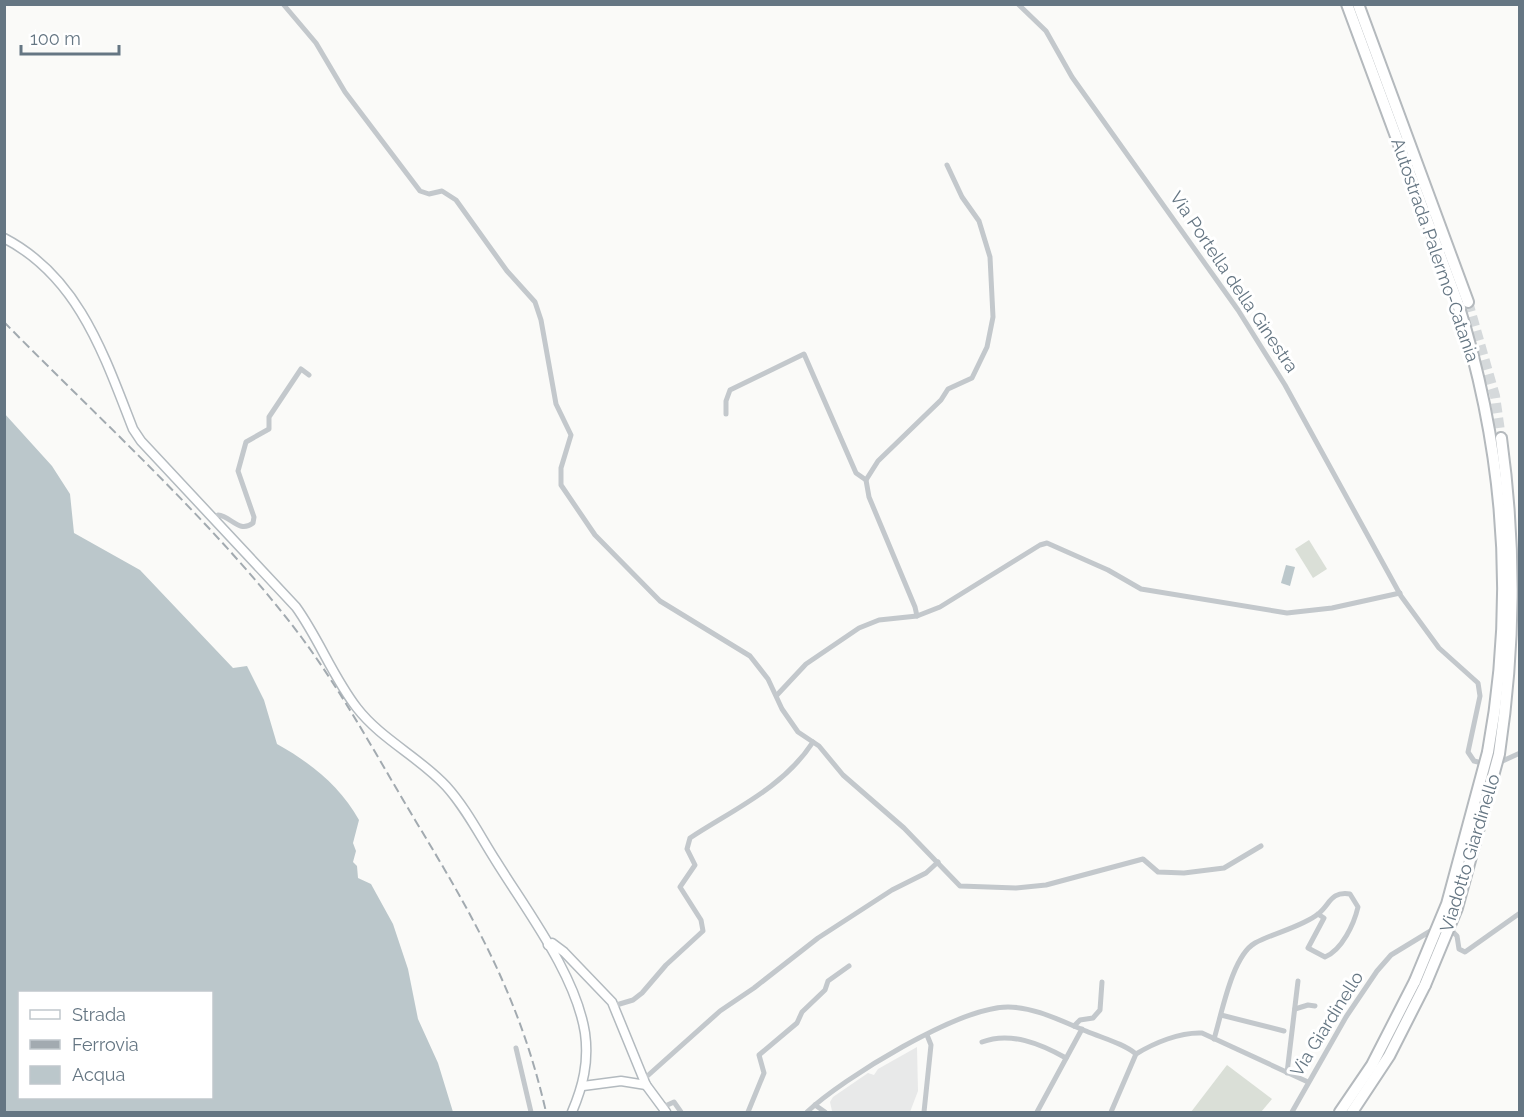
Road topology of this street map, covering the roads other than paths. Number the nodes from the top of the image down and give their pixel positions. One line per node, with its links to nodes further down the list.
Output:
1 (283, 4): 15 (street)
2 (1018, 4): 13 (street, Via Portella della Ginestra)
3 (1347, 4): 17 (highway, Autostrada Palermo-Catania)
4 (1358, 4): 7 (highway, Autostrada Palermo-Catania)
5 (946, 165): 11 (street)
6 (4, 238): 12 (main road)
7 (1468, 302)
8 (309, 375): 12 (street)
9 (726, 414): 11 (street)
10 (1501, 438): 17 (highway)
11 (866, 480): 14 (street)
12 (214, 519): 23 (main road)
13 (1400, 593): 14 (street); 18 (street, Via Portella della Ginestra)
14 (917, 616): 15 (street)
15 (777, 695): 16 (street)
16 (813, 742): 20 (street); 28 (street)
17 (1493, 753): 27 (highway, Viadotto Giardinello, bridge)
18 (1520, 753)
19 (1261, 846): 20 (street)
20 (938, 862): 42 (street)
21 (1520, 913): 43 (street, Via Giardinello)
22 (1318, 914): 22 (street); 31 (street)
23 (548, 945): 28 (main road); 44 (main road)
24 (849, 966): 50 (street)
25 (1298, 981): 30 (street)
26 (1102, 982): 32 (street)
27 (1420, 983): 57 (highway); 58 (highway)
28 (613, 1006): 42 (main road)
29 (1316, 1006): 30 (street)
30 (1295, 1009): 41 (street)
31 (1221, 1015): 34 (street); 36 (street)
32 (1074, 1026): 33 (street); 35 (street)
33 (1082, 1029): 39 (street); 40 (street)
34 (1284, 1031)
35 (927, 1035): 45 (street); 53 (street)
36 (1214, 1039): 39 (street); 41 (street)
37 (982, 1042): 40 (street)
38 (516, 1048): 47 (street)
39 (1136, 1054): 55 (street)
40 (1066, 1058): 54 (street)
41 (1287, 1072): 43 (street)
42 (645, 1082): 44 (main road); 46 (main road)
43 (1308, 1082): 56 (street, Via Giardinello)
44 (583, 1086): 48 (main road)
45 (815, 1105): 51 (street); 52 (street)
46 (664, 1110): 49 (street)
47 (531, 1113)
48 (572, 1113)
49 (681, 1113)
50 (748, 1113)
51 (807, 1113)
52 (825, 1113)
53 (924, 1113)
54 (1037, 1113)
55 (1111, 1113)
56 (1292, 1113)
57 (1340, 1113)
58 (1352, 1113)

